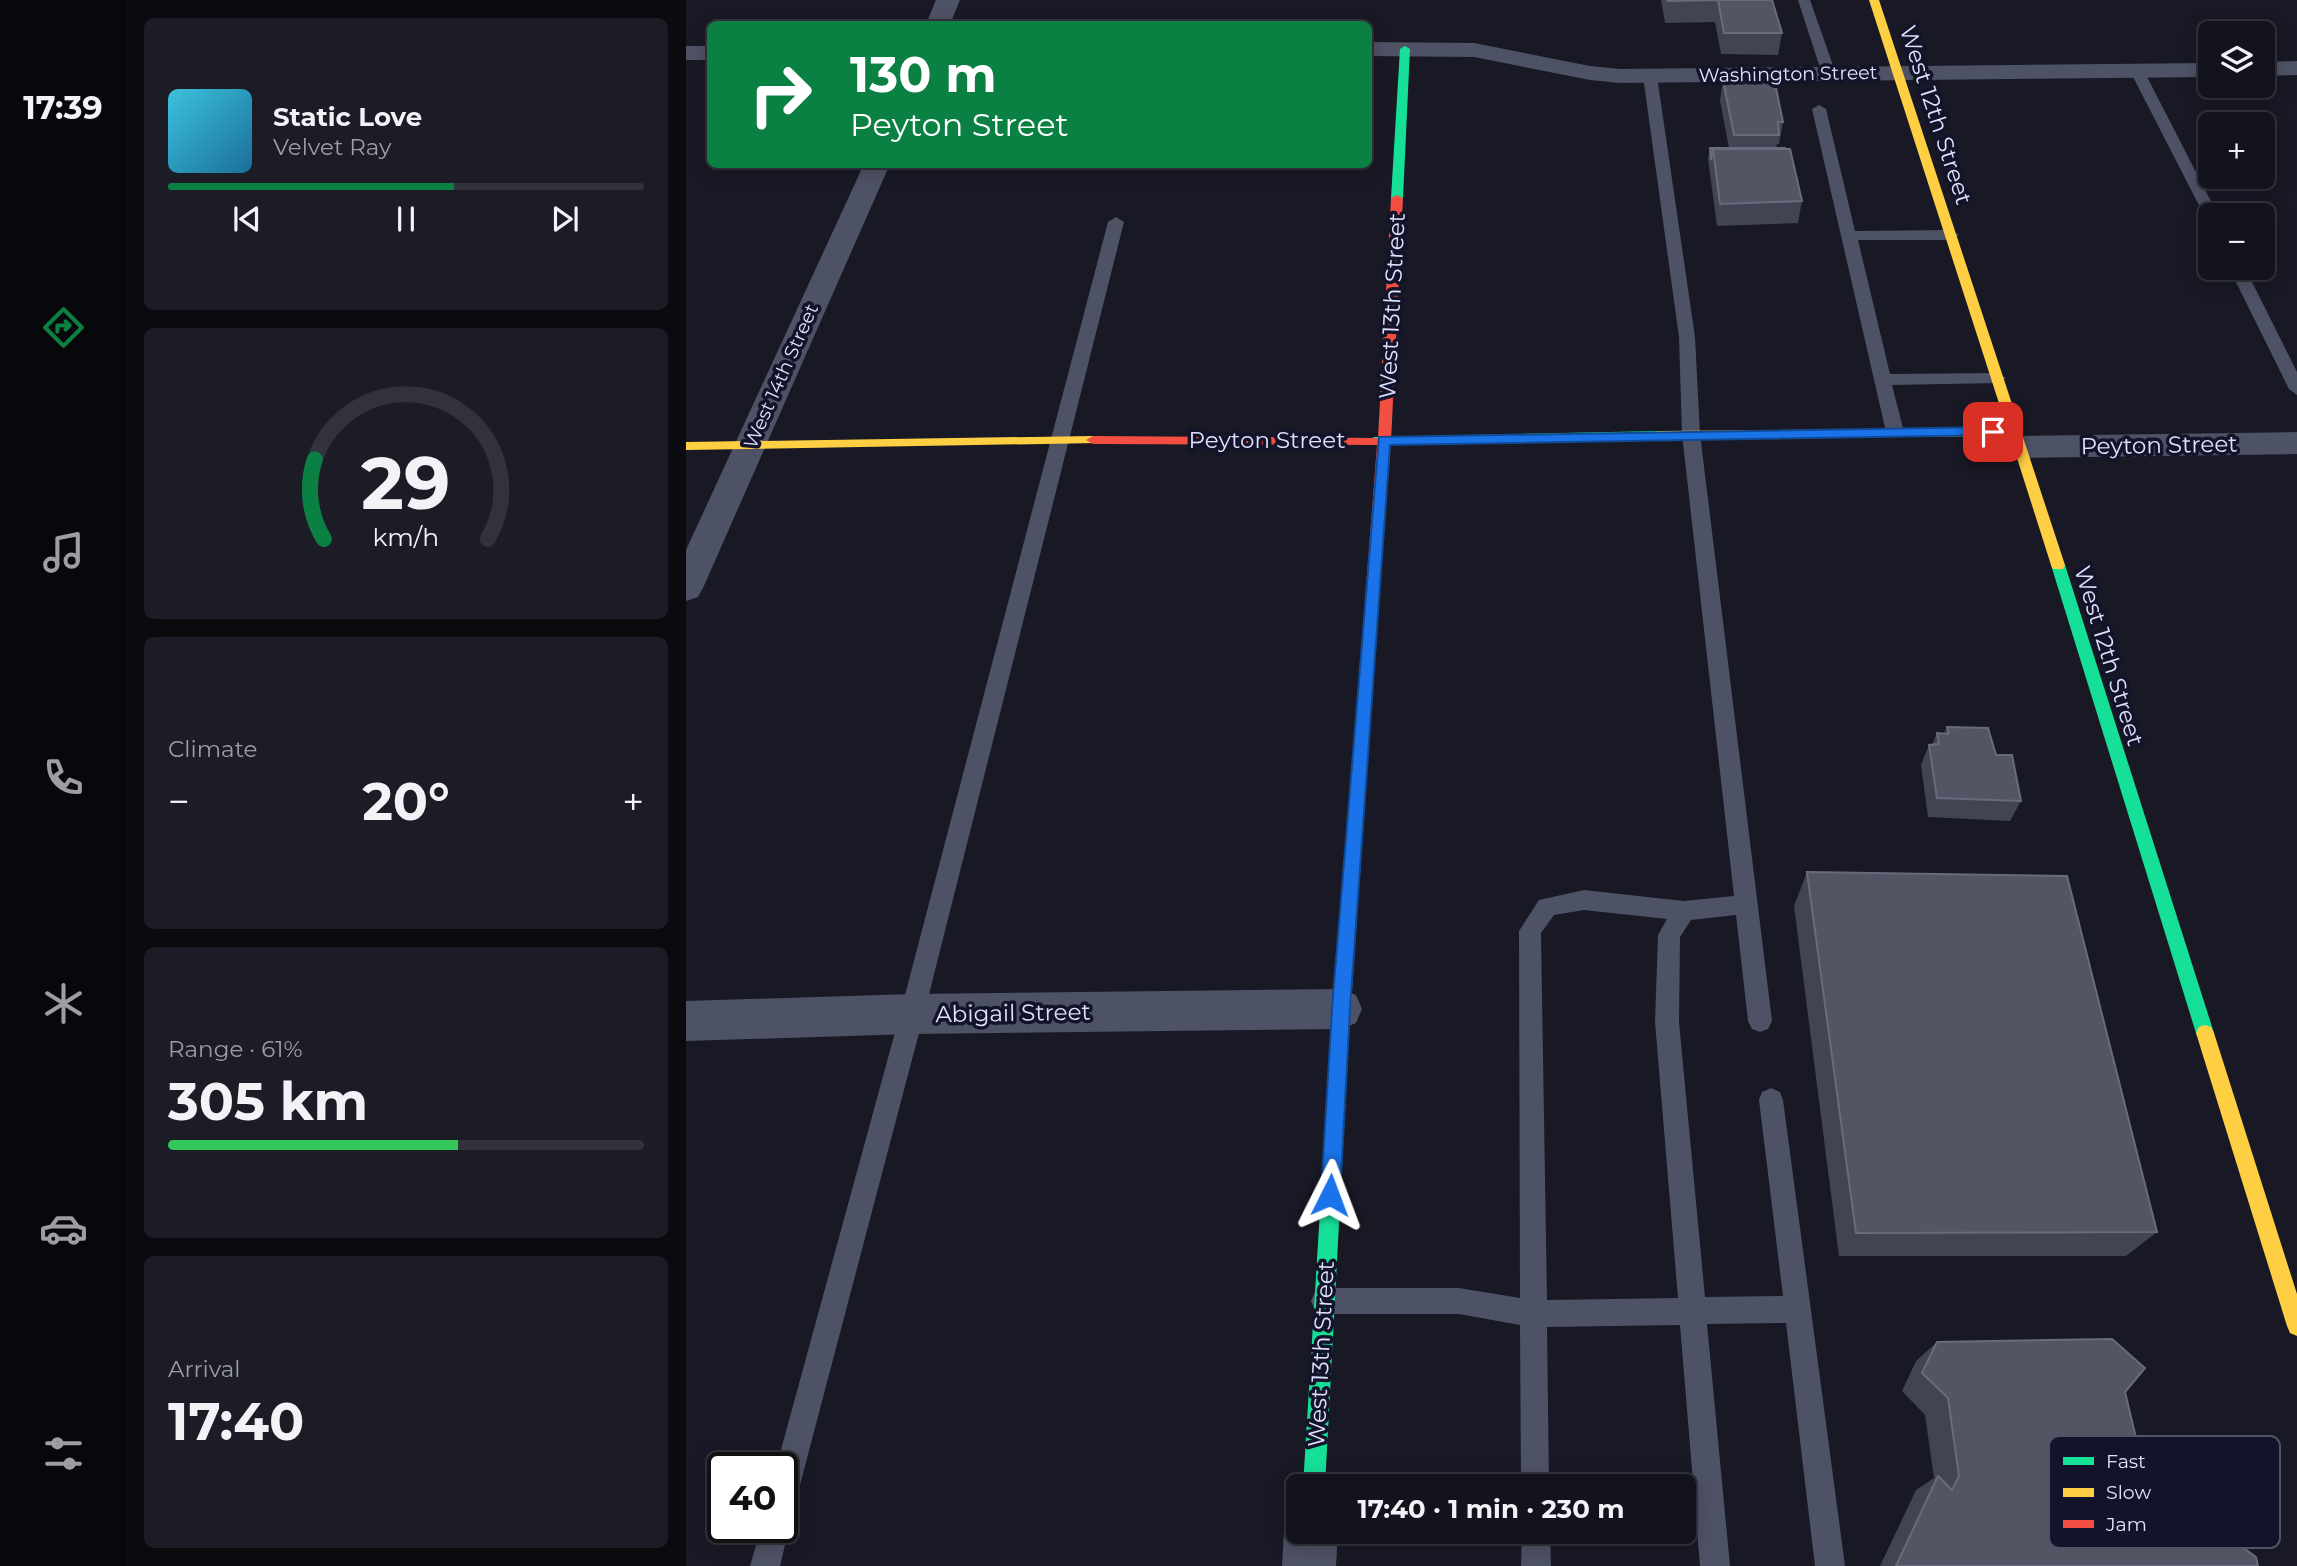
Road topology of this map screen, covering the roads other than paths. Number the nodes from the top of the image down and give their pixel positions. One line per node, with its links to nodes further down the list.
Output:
1 (948, 0): 4 (street)
2 (1804, 0): 14 (lane)
3 (1874, 0): 13 (street, West 12th Street)
4 (939, 21)
5 (1372, 49): 6 (street, Washington Street)
6 (1405, 49): 15 (street, Washington Street); 30 (street, West 13th Street)
7 (686, 53): 8 (street)
8 (707, 53)
9 (2297, 68): 10 (street)
10 (2275, 69)
11 (2198, 70): 12 (street, Washington Street)
12 (2137, 71): 13 (street, Washington Street); 18 (lane)
13 (1898, 73): 14 (street, Washington Street); 20 (street, West 12th Street)
14 (1829, 74): 15 (street, Washington Street)
15 (1650, 76): 27 (lane)
16 (1819, 109): 21 (lane)
17 (875, 168): 32 (street, West 14th Street)
18 (2205, 203)
19 (1116, 222): 29 (lane)
20 (1951, 234): 21 (lane); 23 (street, West 12th Street)
21 (1849, 236): 24 (lane)
22 (2243, 280): 25 (lane)
23 (1998, 378): 24 (lane); 28 (street, West 12th Street)
24 (1882, 380): 26 (lane)
25 (2297, 389)
26 (1895, 432): 27 (street, Peyton Street); 28 (street, Peyton Street)
27 (1691, 434): 30 (street, Peyton Street); 35 (lane)
28 (2018, 439): 31 (street, Peyton Street); 46 (street, West 12th Street)
29 (1062, 440): 30 (street, Peyton Street); 32 (street, Peyton Street); 38 (lane)
30 (1384, 441): 37 (street, West 13th Street)
31 (2297, 443)
32 (750, 445): 33 (street, Peyton Street); 34 (street, West 14th Street)
33 (686, 446)
34 (686, 588)
35 (1746, 904): 36 (lane); 40 (lane)
36 (1684, 911): 44 (lane); 45 (lane)
37 (1341, 1009): 38 (street, Abigail Street); 42 (street, West 13th Street)
38 (912, 1014): 39 (street, Abigail Street); 47 (lane)
39 (686, 1021)
40 (1760, 1021)
41 (1772, 1100): 43 (lane)
42 (1324, 1301): 45 (lane); 48 (street, West 13th Street)
43 (1798, 1310): 44 (lane); 57 (lane)
44 (1693, 1313): 45 (lane); 56 (lane)
45 (1534, 1314): 49 (lane)
46 (2297, 1326)
47 (795, 1452)
48 (1315, 1474)
49 (1535, 1474)
50 (771, 1543): 53 (lane)
51 (1310, 1544): 54 (street)
52 (1536, 1544): 55 (lane)
53 (765, 1566)
54 (1309, 1566)
55 (1536, 1566)
56 (1714, 1566)
57 (1830, 1566)

